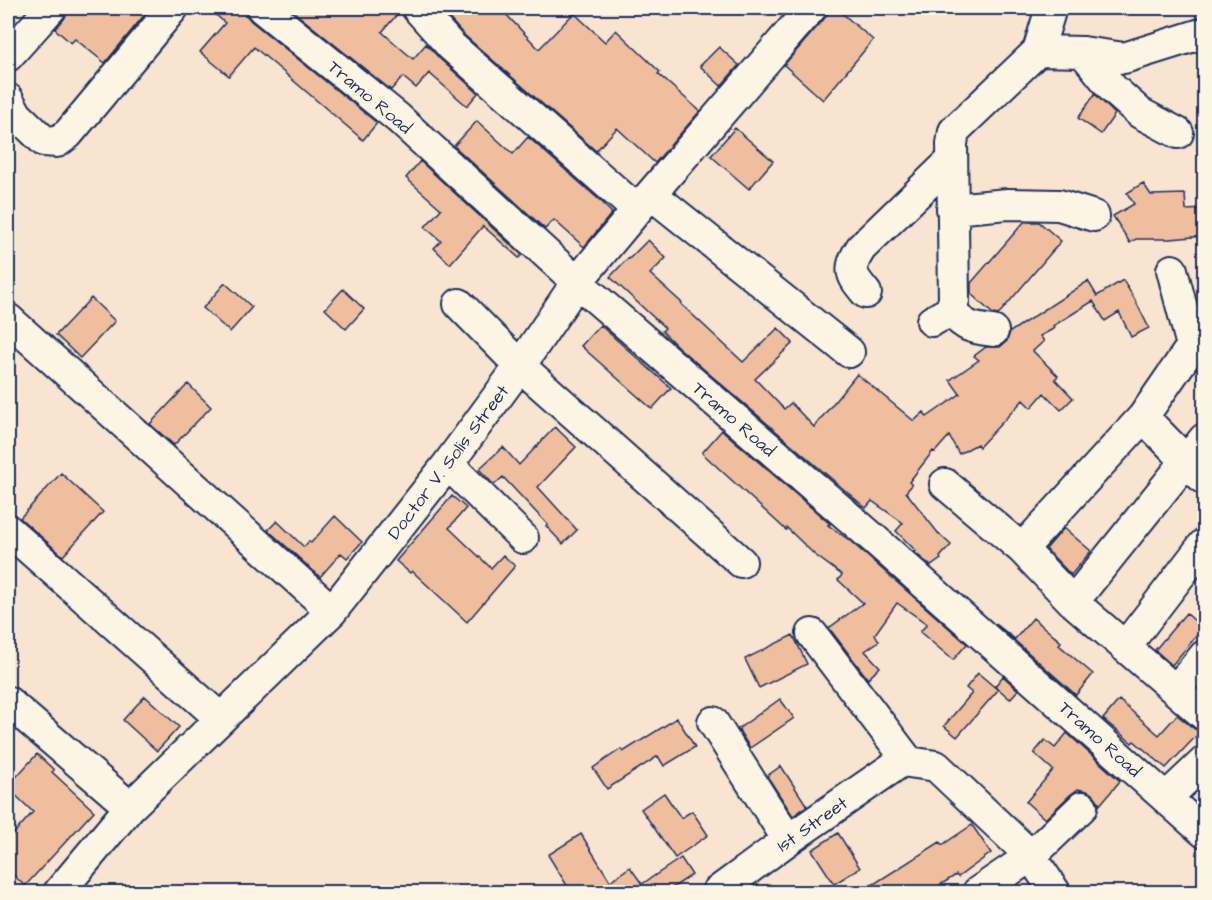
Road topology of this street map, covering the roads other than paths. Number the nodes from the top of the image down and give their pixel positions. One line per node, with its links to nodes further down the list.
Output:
1 (51, 8): 10 (street)
2 (172, 8): 11 (street)
3 (262, 8): 18 (street, Tramo Road)
4 (417, 8): 14 (street)
5 (811, 8): 14 (street, Doctor V. Solis Street)
6 (1051, 8): 8 (street)
7 (1204, 33): 9 (street)
8 (1038, 51): 9 (street); 13 (street)
9 (1083, 52): 12 (street)
10 (8, 56)
11 (8, 99)
12 (1178, 134)
13 (952, 160): 15 (street); 19 (street)
14 (644, 202): 18 (street, Doctor V. Solis Street); 24 (street)
15 (952, 209): 16 (street); 22 (street)
16 (1094, 216)
17 (1172, 270): 23 (street)
18 (577, 282): 25 (street, Doctor V. Solis Street); 47 (street, Tramo Road)
19 (866, 293)
20 (459, 304): 25 (street)
21 (8, 319): 36 (street)
22 (993, 331)
23 (1198, 339): 26 (street)
24 (849, 352)
25 (520, 366): 28 (street, Doctor V. Solis Street); 34 (street)
26 (1143, 417): 27 (street); 33 (street)
27 (1199, 460): 35 (street)
28 (448, 464): 31 (street); 36 (street, Doctor V. Solis Street)
29 (945, 484): 33 (street)
30 (8, 530): 43 (street)
31 (523, 538)
32 (1204, 544): 38 (street)
33 (1022, 549): 35 (street)
34 (741, 562)
35 (1073, 602): 38 (street)
36 (332, 611): 43 (street, Doctor V. Solis Street)
37 (812, 634): 45 (street)
38 (1125, 647): 40 (street)
39 (1204, 656): 40 (street)
40 (1176, 690): 42 (street)
41 (8, 702): 48 (street)
42 (1204, 715)
43 (220, 718): 48 (street, Doctor V. Solis Street)
44 (712, 722): 51 (street)
45 (909, 762): 51 (street, 1st Street); 52 (street)
46 (1204, 762): 47 (street)
47 (1166, 798): 50 (street, Tramo Road)
48 (130, 807): 53 (street, Doctor V. Solis Street)
49 (1082, 807): 52 (street)
50 (1204, 832)
51 (788, 840): 54 (street, 1st Street)
52 (1032, 856): 55 (street); 56 (street)
53 (58, 892)
54 (717, 892)
55 (978, 892)
56 (1055, 892)

